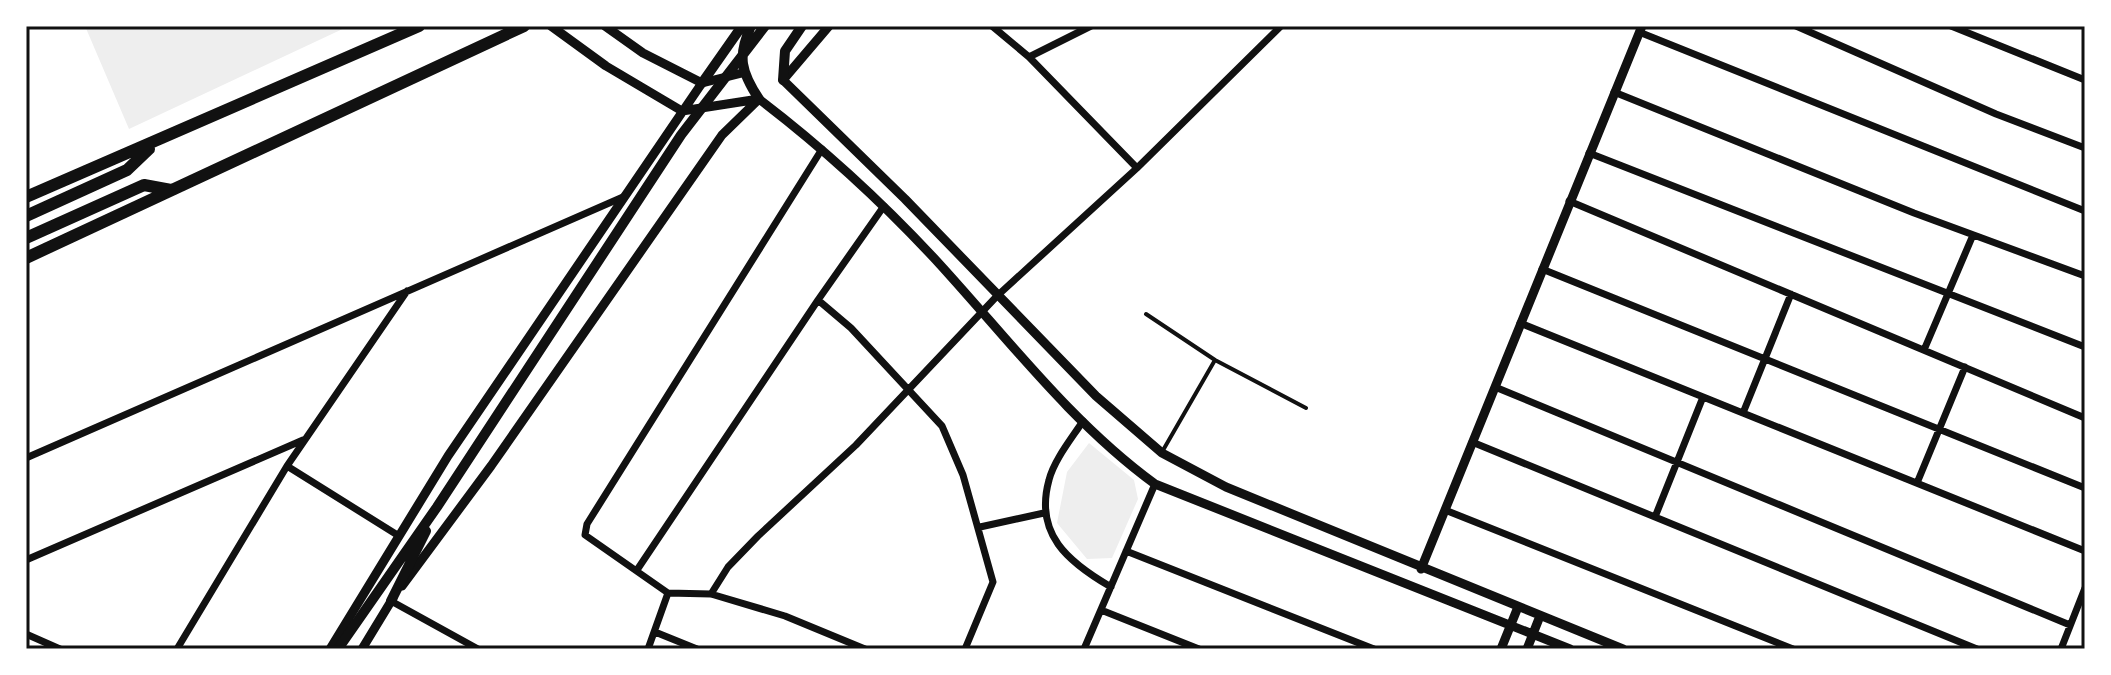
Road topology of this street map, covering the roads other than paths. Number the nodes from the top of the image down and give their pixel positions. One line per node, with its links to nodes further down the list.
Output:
1 (419, 26): 24 (highway)
2 (524, 26): 29 (highway)
3 (551, 26): 23 (street)
4 (605, 26): 20 (street)
5 (742, 26): 20 (main road)
6 (751, 26): 17 (main road)
7 (765, 26): 71 (main road)
8 (802, 26): 18 (main road)
9 (829, 26): 18 (street)
10 (992, 26): 16 (street)
11 (1091, 26): 16 (street)
12 (1281, 26): 28 (street)
13 (1796, 26): 25 (street)
14 (1951, 26): 19 (street)
15 (1640, 29): 21 (street); 34 (street)
16 (1029, 57): 28 (street)
17 (742, 73): 20 (street); 22 (main road)
18 (783, 80): 44 (street)
19 (2085, 80)
20 (702, 83): 23 (street)
21 (1614, 92): 27 (street); 36 (street)
22 (759, 99): 23 (street); 26 (street); 86 (street)
23 (682, 111): 31 (street)
24 (156, 142): 30 (highway); 35 (highway)
25 (2085, 148)
26 (822, 149): 33 (street); 81 (street)
27 (1589, 153): 32 (street); 43 (street)
28 (1137, 168): 44 (street)
29 (171, 190): 37 (highway); 38 (highway)
30 (26, 197)
31 (623, 197): 41 (street); 76 (street)
32 (1569, 201): 39 (street); 42 (street)
33 (884, 206): 45 (street); 46 (street)
34 (2085, 211)
35 (26, 216)
36 (1973, 235): 40 (street); 43 (street)
37 (26, 238)
38 (26, 258)
39 (1542, 269): 48 (street); 51 (street)
40 (2085, 276)
41 (408, 289): 62 (street); 65 (street)
42 (1791, 294): 50 (street); 51 (street)
43 (1948, 294): 49 (street); 50 (street)
44 (997, 296): 46 (street); 64 (street)
45 (818, 300): 55 (street); 81 (street)
46 (981, 313): 55 (street); 60 (street)
47 (1146, 314): 52 (lane)
48 (1520, 323): 54 (street); 56 (street)
49 (2085, 347)
50 (1924, 350): 53 (street)
51 (1765, 359): 58 (street); 61 (street)
52 (1215, 360): 57 (lane); 64 (lane)
53 (1965, 367): 59 (street); 61 (street)
54 (1495, 387): 63 (street); 66 (street)
55 (908, 391): 75 (street); 85 (street)
56 (1703, 397): 58 (street); 66 (street)
57 (1306, 408)
58 (1743, 413): 68 (street)
59 (2085, 418)
60 (1083, 421): 69 (street); 73 (street)
61 (1939, 429): 68 (street); 70 (street)
62 (305, 439): 67 (street); 79 (street)
63 (1472, 442): 72 (street); 74 (street)
64 (1162, 453): 80 (street)
65 (26, 458)
66 (1678, 460): 74 (street); 90 (street)
67 (287, 466): 76 (street); 96 (street)
68 (1917, 483): 78 (street)
69 (1155, 484): 77 (street); 91 (street)
70 (2085, 488)
71 (437, 507): 86 (main road); 98 (main road)
72 (1445, 510): 80 (street); 112 (street)
73 (1044, 513): 75 (street); 82 (street)
74 (1655, 517): 113 (street)
75 (980, 527): 104 (street)
76 (399, 536): 97 (street)
77 (1126, 551): 82 (street); 107 (street)
78 (2085, 551)
79 (26, 560)
80 (1421, 569): 87 (street)
81 (637, 570): 84 (street)
82 (1111, 587): 88 (street)
83 (2085, 588): 90 (street)
84 (668, 593): 85 (street); 92 (street)
85 (711, 594): 103 (street)
86 (391, 601): 99 (street); 100 (street)
87 (1518, 607): 89 (street); 91 (street)
88 (1101, 610): 105 (street); 106 (street)
89 (1540, 616): 94 (street); 111 (street)
90 (2070, 625): 114 (street)
91 (1510, 627): 94 (street); 108 (street)
92 (655, 632): 101 (street); 102 (street)
93 (26, 634): 95 (street)
94 (1533, 635): 109 (street); 110 (street)
95 (60, 649)
96 (177, 649)
97 (330, 649)
98 (338, 649)
99 (362, 649)
100 (478, 649)
101 (648, 649)
102 (697, 649)
103 (865, 649)
104 (965, 649)
105 (1084, 649)
106 (1199, 649)
107 (1374, 649)
108 (1501, 649)
109 (1527, 649)
110 (1570, 649)
111 (1623, 649)
112 (1793, 649)
113 (1977, 649)
114 (2061, 649)

